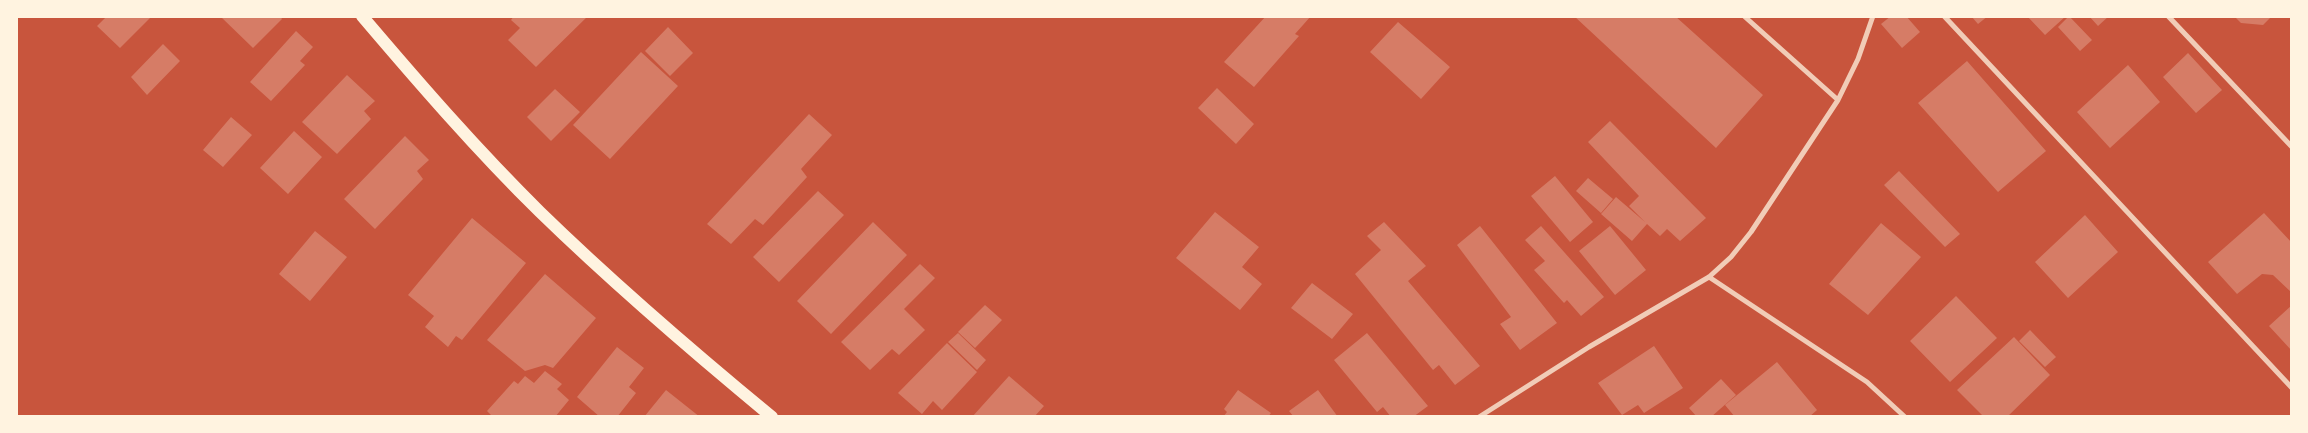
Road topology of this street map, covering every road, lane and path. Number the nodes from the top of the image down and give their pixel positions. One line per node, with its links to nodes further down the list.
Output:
1 (362, 16): 10 (main road)
2 (1744, 16): 6 (street)
3 (1873, 16): 6 (street)
4 (1944, 16): 9 (street)
5 (2168, 16): 7 (street)
6 (1838, 100): 8 (street)
7 (2292, 147)
8 (1709, 277): 11 (street); 12 (street)
9 (2292, 388)
10 (772, 417)
11 (1479, 417)
12 (1905, 417)

